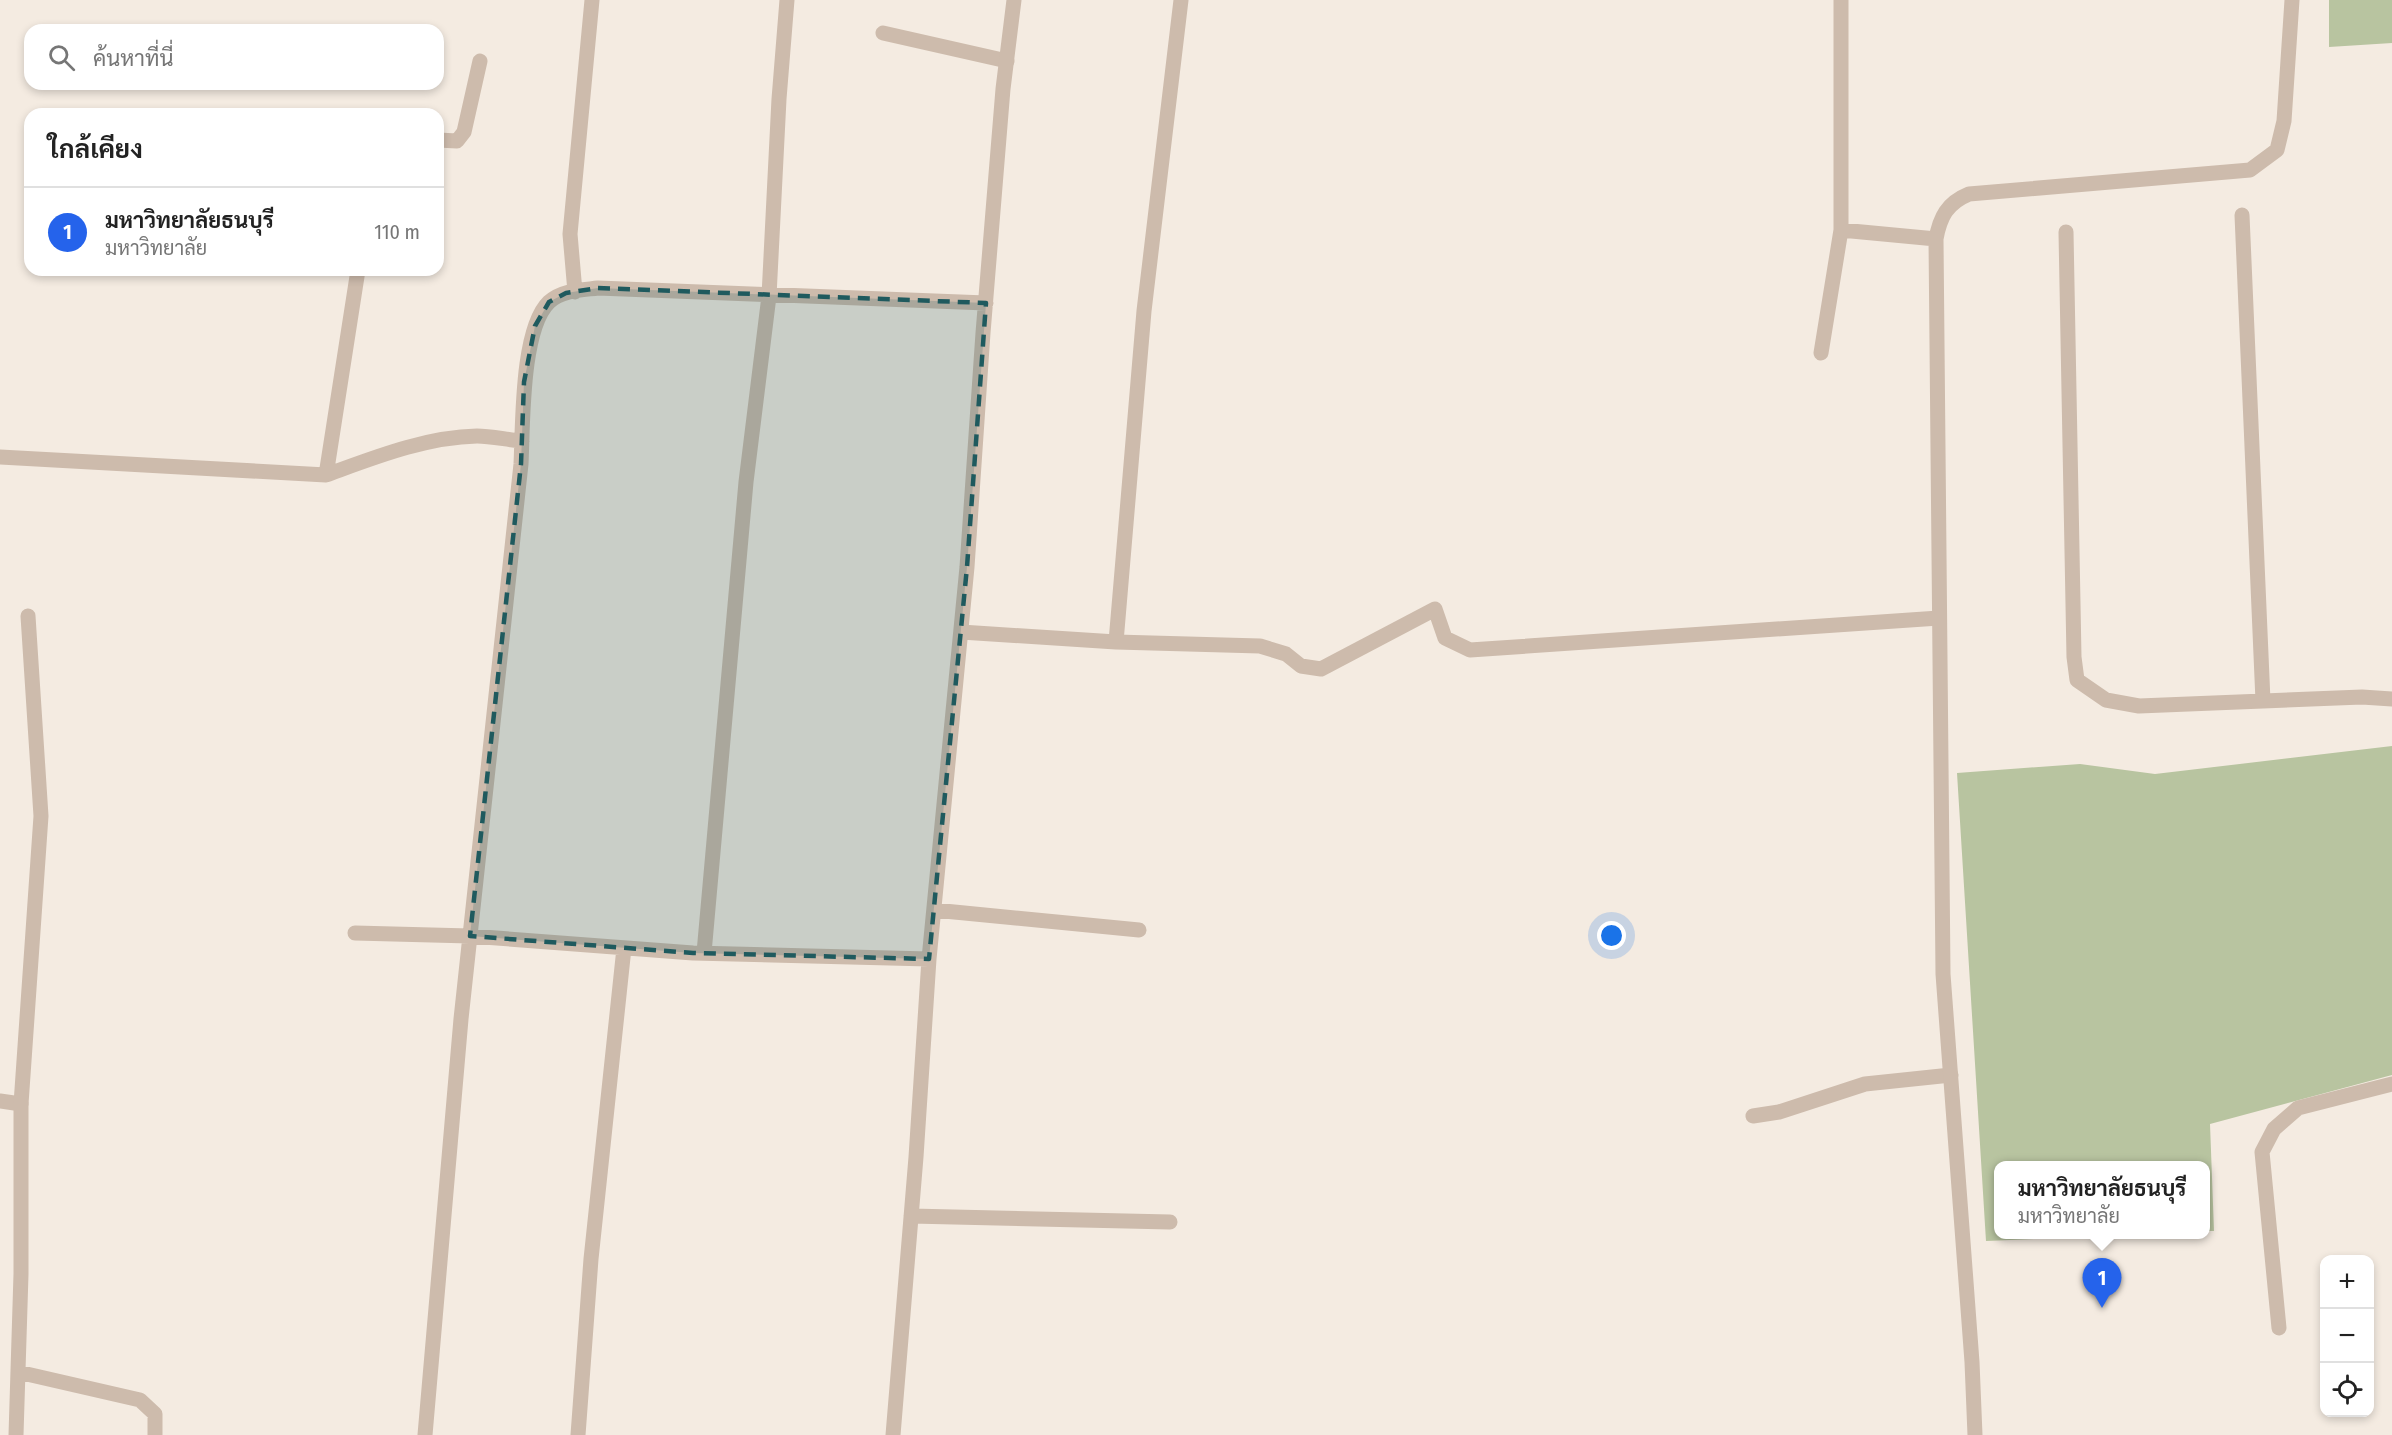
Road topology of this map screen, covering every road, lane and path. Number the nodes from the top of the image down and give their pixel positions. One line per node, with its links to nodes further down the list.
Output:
1 (592, 0): 16 (street)
2 (787, 0): 17 (street)
3 (1014, 0): 9 (street)
4 (1181, 0): 26 (street)
5 (1841, 0): 12 (street)
6 (2292, 0): 14 (street)
7 (883, 33): 9 (street)
8 (480, 61): 10 (street)
9 (1007, 61): 18 (street)
10 (444, 140)
11 (2241, 216): 28 (street)
12 (1841, 230): 14 (street); 19 (street)
13 (2066, 231): 28 (street)
14 (1936, 239): 24 (street)
15 (357, 276): 22 (street)
16 (574, 292): 17 (street); 20 (street)
17 (770, 296): 18 (street); 34 (street)
18 (986, 303): 25 (street)
19 (1821, 353)
20 (522, 441): 22 (street); 32 (street)
21 (0, 457): 22 (street)
22 (326, 475)
23 (28, 616): 39 (street)
24 (1939, 618): 26 (street); 36 (street)
25 (961, 632): 26 (street); 29 (street)
26 (1116, 642)
27 (2392, 699): 28 (street)
28 (2263, 701)
29 (934, 910): 30 (street); 35 (street)
30 (1139, 930)
31 (355, 933): 32 (street)
32 (470, 936): 33 (street); 47 (street)
33 (624, 948): 34 (street); 48 (street)
34 (704, 954): 35 (street)
35 (929, 959): 41 (street)
36 (1951, 1076): 40 (street); 50 (street)
37 (2392, 1083): 43 (street)
38 (0, 1101): 39 (street)
39 (21, 1104): 44 (street)
40 (1753, 1116)
41 (911, 1216): 42 (street); 49 (street)
42 (1170, 1221)
43 (2279, 1328)
44 (18, 1372): 45 (street); 46 (street)
45 (16, 1435)
46 (155, 1435)
47 (425, 1435)
48 (578, 1435)
49 (893, 1435)
50 (1975, 1435)

